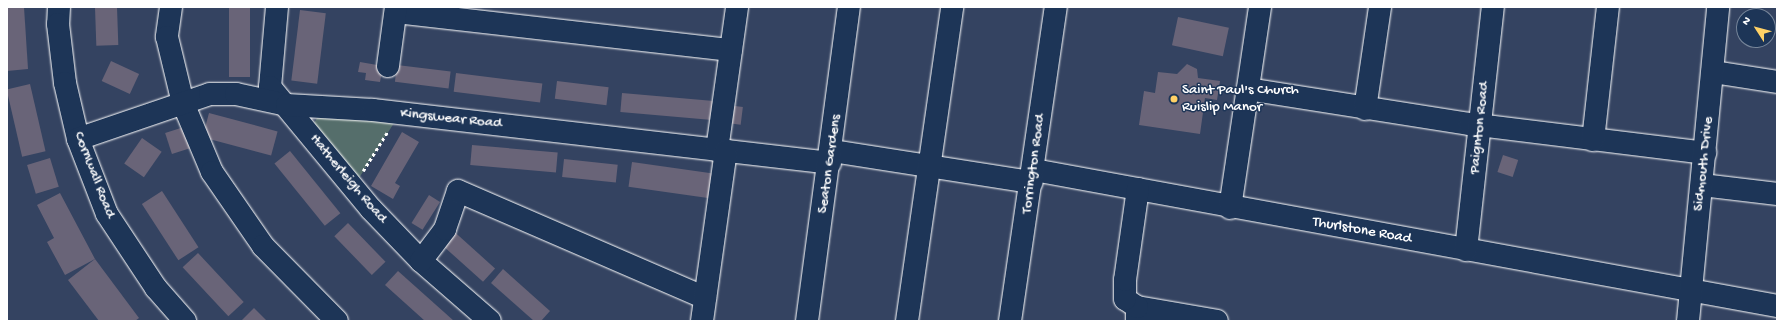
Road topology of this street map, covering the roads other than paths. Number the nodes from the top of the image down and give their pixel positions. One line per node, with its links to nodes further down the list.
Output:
1 (59, 7): 23 (street, Cornwall Road)
2 (171, 7): 19 (street)
3 (276, 7): 20 (street, Hatherleigh Road)
4 (737, 7): 14 (street)
5 (849, 7): 27 (street, Seaton Gardens)
6 (952, 7): 28 (street)
7 (1056, 7): 29 (street, Torrington Road)
8 (1380, 7): 21 (street)
9 (1493, 7): 22 (street, Paignton Road)
10 (1608, 7): 24 (street)
11 (1718, 7): 16 (street, Sidmouth Drive)
12 (1258, 8): 18 (street)
13 (396, 9): 14 (street); 15 (street)
14 (731, 50): 25 (street)
15 (388, 66)
16 (1714, 72): 17 (street); 26 (street, Sidmouth Drive)
17 (1777, 82)
18 (1248, 89): 21 (street); 33 (street)
19 (184, 103): 20 (street, Kingswear Road); 23 (street, Kingswear Road); 41 (street)
20 (288, 105): 25 (street, Kingswear Road); 35 (street, Hatherleigh Road)
21 (1365, 109): 22 (street)
22 (1480, 126): 24 (street); 34 (street, Paignton Road)
23 (78, 139): 40 (street, Cornwall Road)
24 (1593, 140): 26 (street)
25 (722, 150): 27 (street, Kingswear Road); 37 (street)
26 (1705, 154): 30 (street, Sidmouth Drive)
27 (831, 157): 28 (street, Kingswear Road); 44 (street, Seaton Gardens)
28 (929, 166): 29 (street, Thurlstone Road); 45 (street)
29 (1033, 176): 31 (street, Thurlstone Road); 46 (street, Torrington Road)
30 (1702, 184): 32 (street); 36 (street, Sidmouth Drive)
31 (1138, 189): 33 (street, Thurlstone Road); 39 (street)
32 (1777, 194)
33 (1230, 208): 34 (street, Thurlstone Road)
34 (1466, 250): 36 (street, Thurlstone Road)
35 (421, 261): 37 (street); 42 (street, Hatherleigh Road)
36 (1690, 290): 38 (street, Thurlstone Road); 48 (street, Sidmouth Drive)
37 (705, 298): 43 (street)
38 (1777, 306)
39 (1137, 314): 47 (street)
40 (185, 321)
41 (337, 321)
42 (490, 321)
43 (702, 321)
44 (807, 321)
45 (907, 321)
46 (1010, 321)
47 (1217, 321)
48 (1688, 321)

